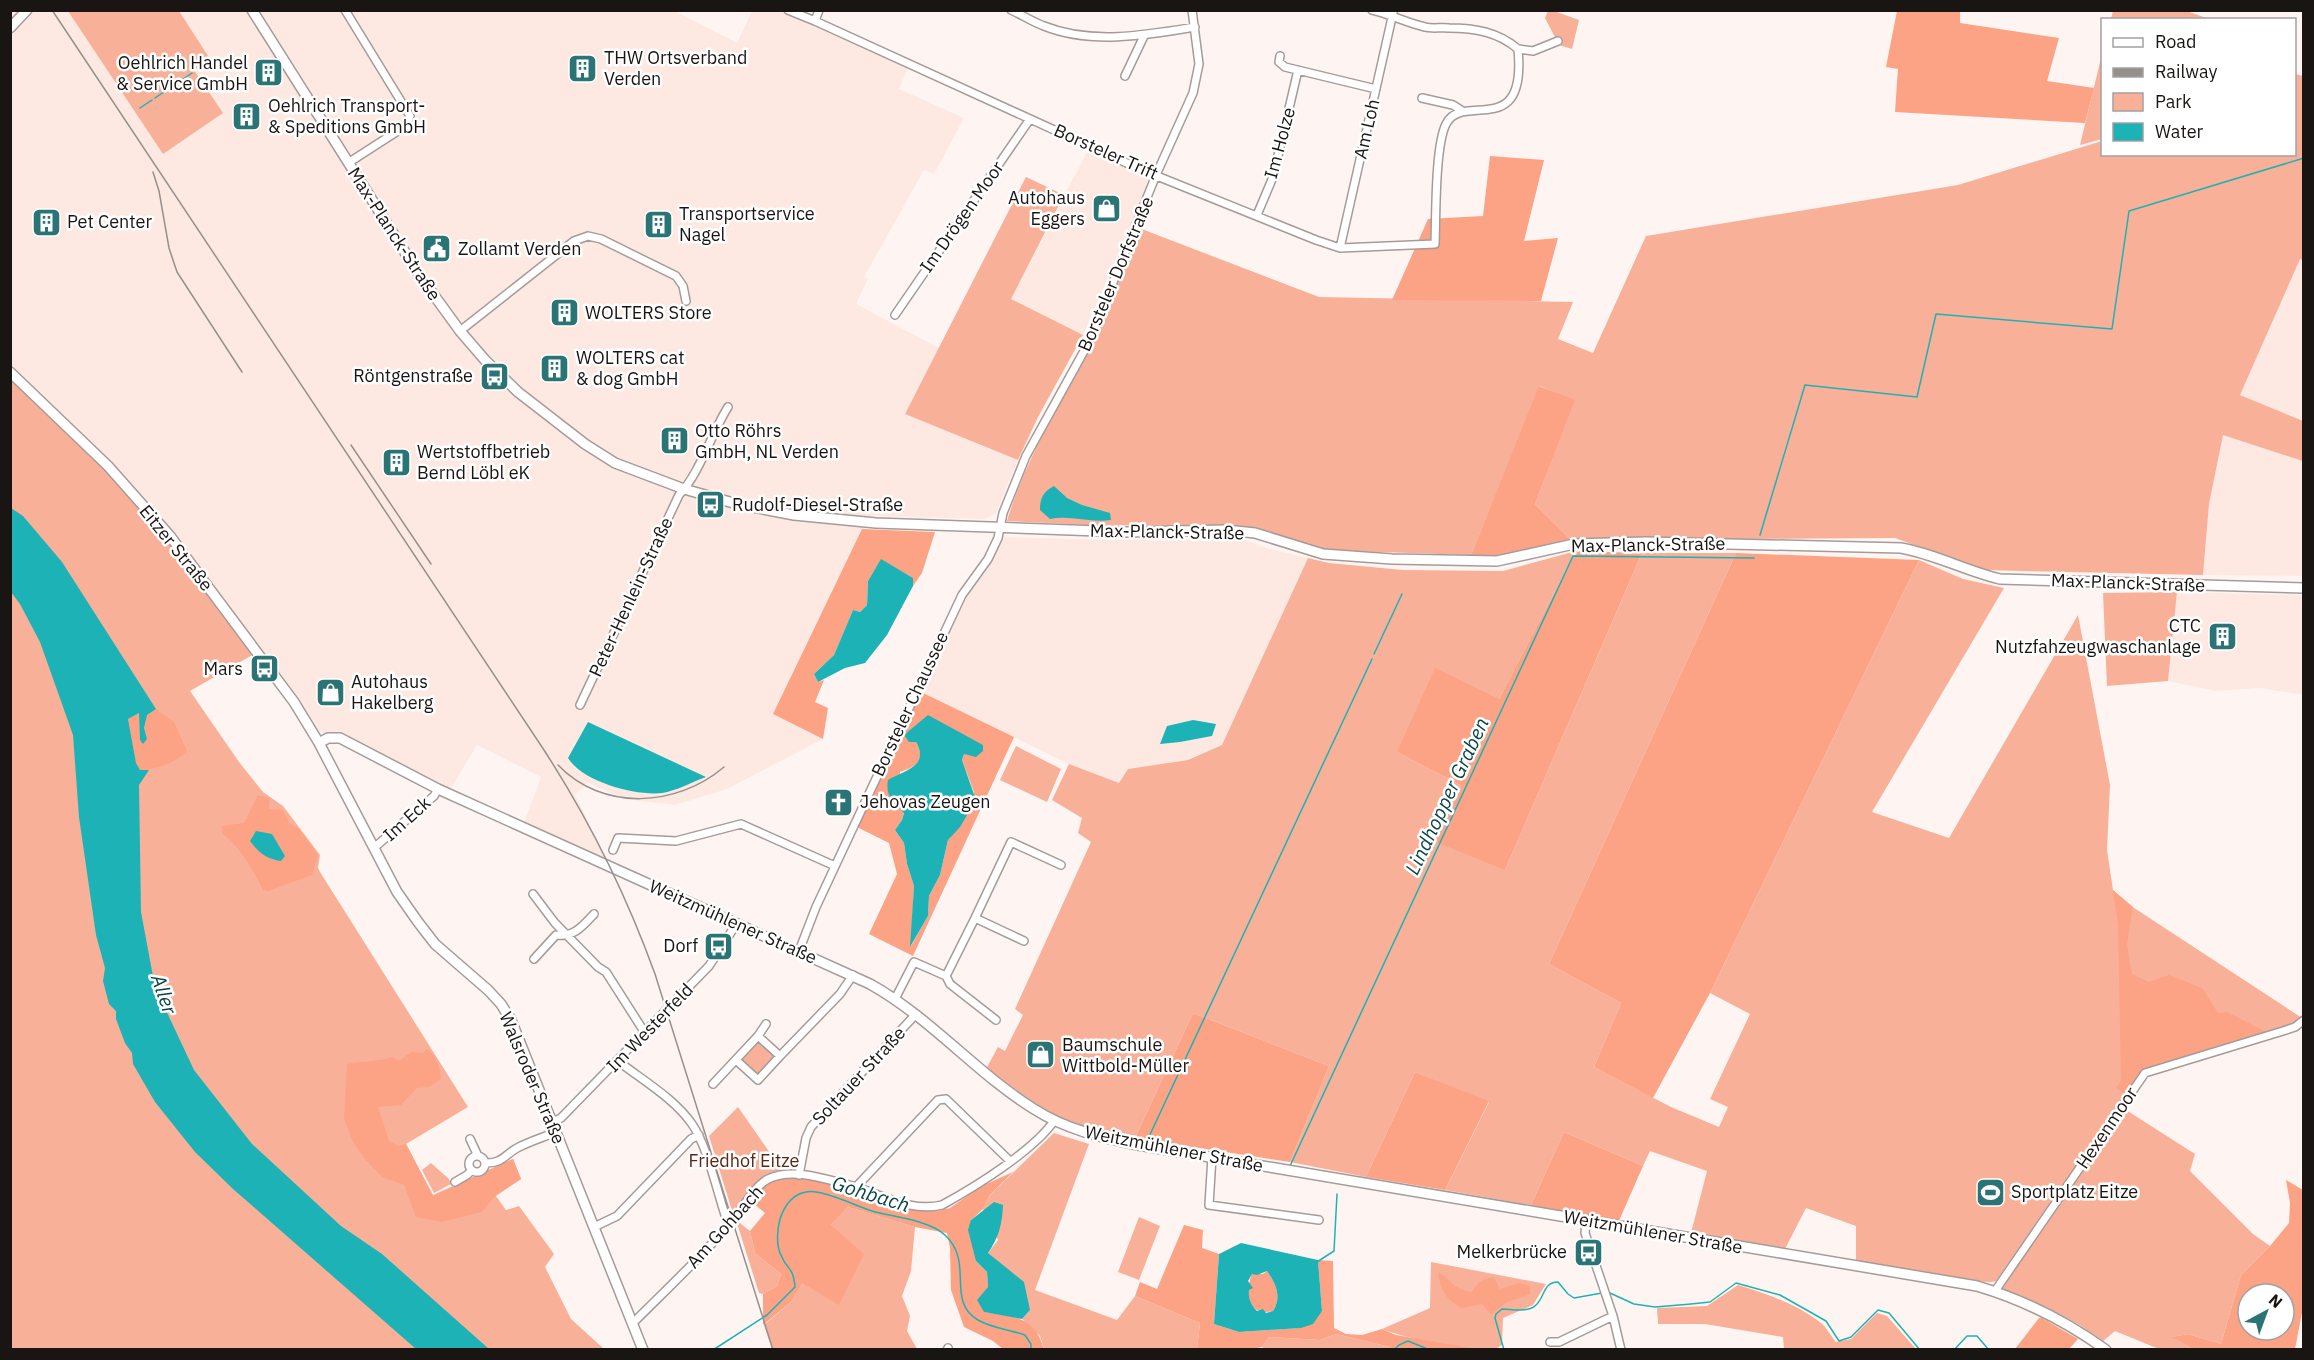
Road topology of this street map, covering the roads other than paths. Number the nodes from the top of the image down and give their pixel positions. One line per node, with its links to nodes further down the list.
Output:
1 (27, 10): 13 (street)
2 (252, 10): 24 (street, Max-Planck-Straße)
3 (345, 10): 24 (street)
4 (788, 10): 11 (street, Borsteler Trift)
5 (819, 10): 11 (street)
6 (1011, 10): 10 (street)
7 (1192, 10): 12 (street, Borsteler Dorfstraße)
8 (1371, 10): 9 (street)
9 (1393, 13): 16 (street); 20 (street, Am Loh)
10 (1026, 14): 14 (street)
11 (815, 21): 23 (street, Borsteler Trift)
12 (1195, 27): 14 (street); 25 (street, Borsteler Dorfstraße)
13 (10, 28)
14 (1144, 36): 19 (street)
15 (1558, 41): 16 (street)
16 (1518, 49): 22 (street)
17 (1280, 56): 18 (street)
18 (1298, 70): 20 (street); 26 (street, Im Holze)
19 (1125, 76)
20 (1376, 89): 27 (street, Am Loh)
21 (1422, 98): 22 (street)
22 (1461, 110): 27 (street, Borsteler Trift)
23 (1030, 119): 25 (street, Borsteler Trift); 29 (street, Im Drögen Moor)
24 (348, 163): 30 (street, Max-Planck-Straße)
25 (1156, 175): 26 (street, Borsteler Trift); 34 (street, Borsteler Dorfstraße)
26 (1257, 215): 27 (street, Borsteler Trift)
27 (1340, 248)
28 (686, 301): 30 (street)
29 (894, 315)
30 (460, 331): 33 (street, Max-Planck-Straße)
31 (10, 372): 37 (street, Eitzer Straße)
32 (728, 408): 33 (street)
33 (684, 489): 34 (street, Max-Planck-Straße); 36 (street, Peter-Henlein-Straße)
34 (999, 527): 35 (street, Max-Planck-Straße); 42 (street, Borsteler Chaussee)
35 (2304, 588)
36 (580, 705)
37 (319, 743): 38 (street, Weitzmühlener Straße); 39 (street, Walsroder Straße)
38 (438, 789): 39 (street, Im Eck); 46 (street, Weitzmühlener Straße)
39 (375, 847): 65 (street, Walsroder Straße)
40 (613, 850): 42 (street)
41 (1061, 865): 45 (street)
42 (835, 866): 49 (street, Borsteler Chaussee)
43 (533, 894): 47 (street)
44 (594, 914): 47 (street)
45 (975, 918): 48 (street); 52 (street)
46 (737, 923): 49 (street, Weitzmühlener Straße); 58 (street, Im Westerfeld)
47 (567, 936): 50 (street); 58 (street)
48 (1024, 941)
49 (799, 951): 51 (street, Weitzmühlener Straße)
50 (534, 959)
51 (852, 975): 53 (street, Weitzmühlener Straße); 60 (street)
52 (946, 976): 53 (street); 55 (street)
53 (895, 999): 54 (street, Weitzmühlener Straße)
54 (916, 1014): 64 (street, Weitzmühlener Straße); 74 (street, Soltauer Straße)
55 (996, 1020)
56 (2304, 1020): 81 (street, Hexenmoor)
57 (766, 1024): 59 (street)
58 (645, 1033): 61 (street, Im Westerfeld)
59 (758, 1036): 60 (street); 62 (street)
60 (780, 1056): 62 (street)
61 (618, 1060): 65 (street, Im Westerfeld); 67 (street)
62 (736, 1060): 63 (street)
63 (712, 1084)
64 (1054, 1121): 70 (street, Weitzmühlener Straße); 71 (street, Am Gohbach)
65 (552, 1122): 66 (street, Walsroder Straße)
66 (556, 1132): 72 (street); 80 (street, Walsroder Straße)
67 (699, 1135): 79 (street); 80 (street)
68 (470, 1139): 69 (street)
69 (478, 1156): 72 (street); 73 (street)
70 (1212, 1157): 77 (street); 78 (street, Weitzmühlener Straße)
71 (1010, 1161): 76 (street, Am Gohbach); 76 (street)
72 (484, 1163): 73 (street)
73 (472, 1170): 75 (street)
74 (799, 1175): 76 (street, Am Gohbach); 79 (street, Am Gohbach)
75 (455, 1182)
76 (856, 1187)
77 (1319, 1220)
78 (1586, 1221): 81 (street, Weitzmühlener Straße); 82 (street)
79 (730, 1224): 83 (street, Am Gohbach)
80 (594, 1227): 83 (street, Walsroder Straße)
81 (1995, 1291): 87 (street, Weitzmühlener Straße)
82 (1613, 1316): 84 (street); 86 (street)
83 (632, 1322): 85 (street, Walsroder Straße)
84 (1550, 1342)
85 (643, 1350)
86 (1621, 1350)
87 (2106, 1350)

